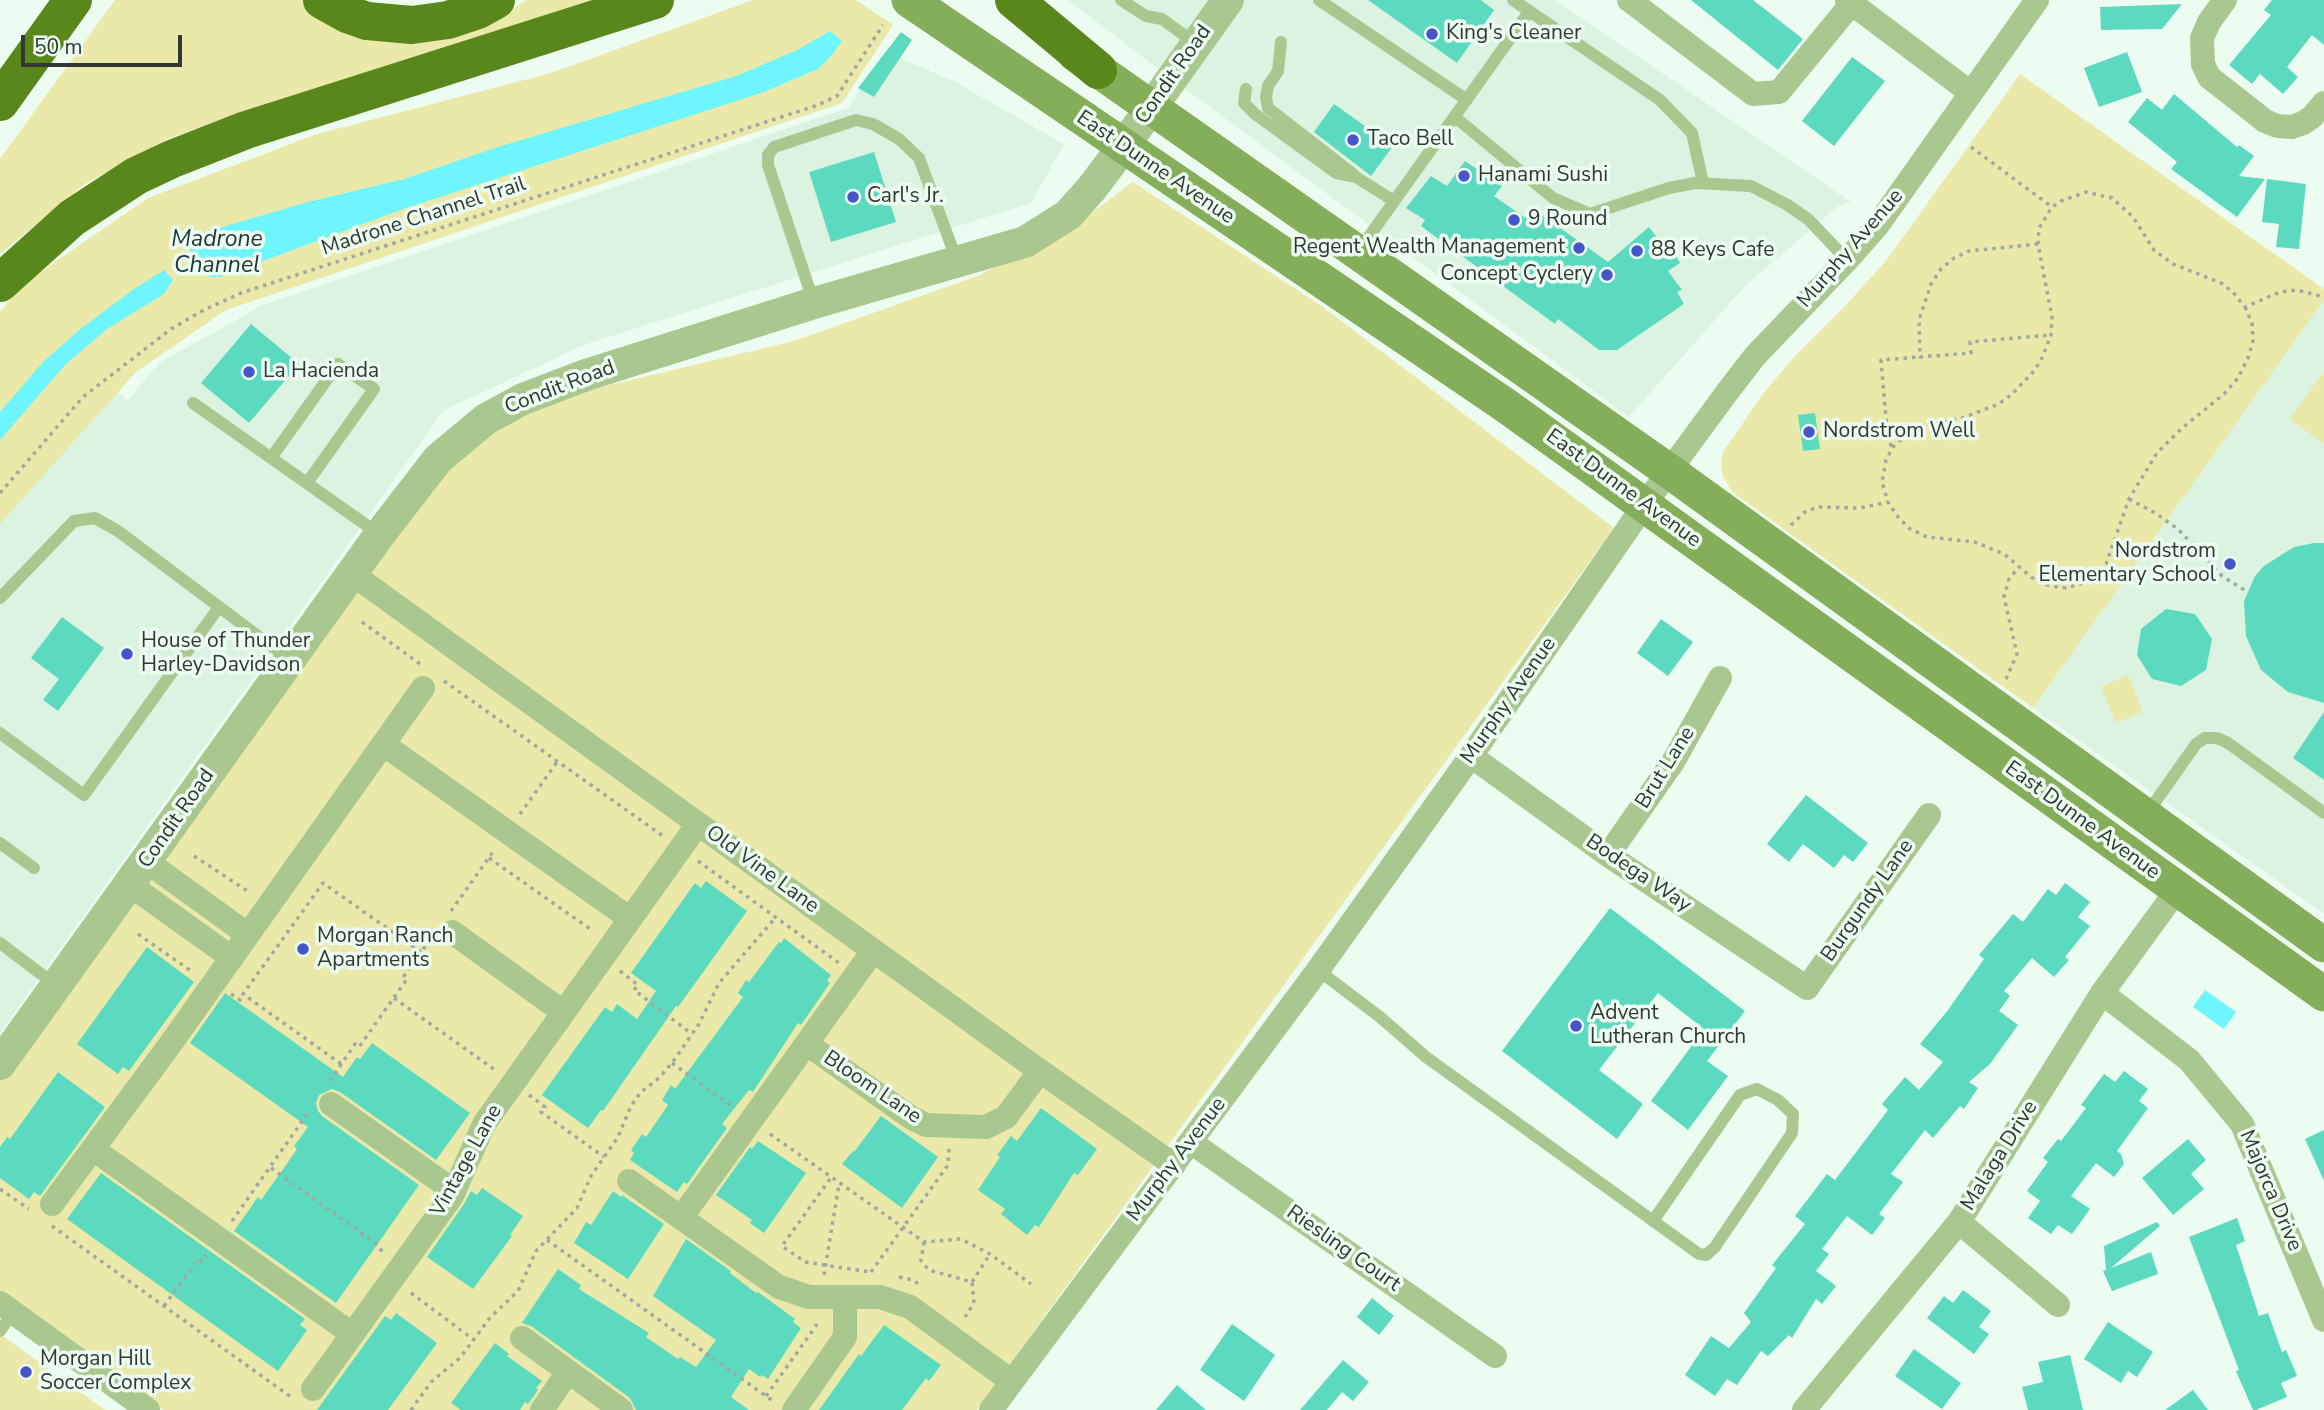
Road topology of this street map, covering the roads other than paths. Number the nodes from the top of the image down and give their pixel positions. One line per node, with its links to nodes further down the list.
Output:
1 (73, 0): 23 (highway)
2 (322, 0): 3 (highway)
3 (496, 0)
4 (654, 0): 34 (highway)
5 (909, 0): 27 (main road, East Dunne Avenue)
6 (997, 0): 19 (main road, East Dunne Avenue)
7 (1014, 0): 19 (highway)
8 (1121, 0): 18 (lane)
9 (1228, 0): 18 (street, Condit Road)
10 (1319, 0): 22 (lane)
11 (1513, 0): 16 (lane)
12 (1629, 0): 15 (street)
13 (2037, 0): 21 (street, Murphy Avenue)
14 (2225, 0): 24 (street)
15 (1849, 2): 21 (street)
16 (1530, 12): 22 (lane); 29 (lane)
17 (1281, 42): 28 (lane)
18 (1196, 44): 25 (street, Condit Road)
19 (1098, 70): 25 (main road, East Dunne Avenue)
20 (1245, 89): 28 (lane)
21 (1971, 93): 32 (street, Murphy Avenue)
22 (1467, 100): 26 (lane)
23 (0, 102)
24 (2324, 103)
25 (1152, 107): 27 (street, Condit Road); 31 (main road, East Dunne Avenue)
26 (1455, 117): 29 (lane); 30 (lane)
27 (1124, 147): 33 (street, Condit Road); 40 (main road, East Dunne Avenue)
28 (1356, 177): 30 (lane)
29 (1703, 183): 32 (lane)
30 (1394, 201): 31 (lane)
31 (1358, 252): 38 (main road, East Dunne Avenue)
32 (1847, 260): 38 (street, Murphy Avenue)
33 (957, 261): 35 (street, Condit Road); 35 (lane)
34 (0, 283)
35 (814, 303): 41 (street, Condit Road)
36 (192, 403): 37 (lane)
37 (271, 458): 39 (lane); 39 (lane)
38 (1669, 471): 40 (street, Murphy Avenue); 53 (main road, East Dunne Avenue)
39 (307, 483): 41 (lane)
40 (1645, 505): 50 (street, Murphy Avenue); 59 (main road, East Dunne Avenue)
41 (380, 534): 42 (street, Condit Road)
42 (351, 573): 45 (street, Condit Road); 54 (street, Old Vine Lane)
43 (0, 598): 44 (lane)
44 (219, 607): 45 (lane); 48 (lane)
45 (290, 660): 58 (street, Condit Road)
46 (429, 678): 49 (street)
47 (1720, 678): 56 (street, Brut Lane)
48 (0, 733)
49 (383, 744): 60 (street); 63 (street)
50 (1471, 756): 56 (street, Bodega Way); 68 (street, Murphy Avenue)
51 (2324, 813): 53 (lane)
52 (1929, 815): 71 (street, Burgundy Lane)
53 (2145, 817): 65 (main road, East Dunne Avenue)
54 (698, 824): 60 (street, Vintage Lane); 67 (street, Old Vine Lane)
55 (0, 843): 57 (lane)
56 (1608, 855): 71 (street, Bodega Way)
57 (34, 868)
58 (138, 873): 63 (street); 66 (street); 70 (street, Condit Road)
59 (2177, 890): 62 (main road, East Dunne Avenue); 72 (street, Malaga Drive)
60 (629, 918): 74 (street, Vintage Lane)
61 (452, 932): 74 (street)
62 (2236, 932): 69 (main road); 73 (main road, East Dunne Avenue)
63 (247, 934): 66 (street)
64 (0, 943): 70 (lane)
65 (2324, 945)
66 (232, 958): 80 (street)
67 (866, 960): 75 (street, Bloom Lane); 77 (street, Old Vine Lane)
68 (1318, 970): 79 (street, Murphy Avenue); 86 (lane)
69 (2324, 972)
70 (57, 986): 76 (street, Condit Road)
71 (1807, 988)
72 (2102, 993): 87 (street, Malaga Drive); 91 (street, Majorca Drive)
73 (2324, 994)
74 (563, 1012): 83 (street, Vintage Lane)
75 (807, 1044): 77 (street, Bloom Lane); 85 (street, Bloom Lane)
76 (0, 1064)
77 (1040, 1071): 81 (street, Old Vine Lane)
78 (331, 1104): 83 (street)
79 (1192, 1143): 81 (street, Murphy Avenue); 94 (street, Riesling Court)
80 (93, 1149): 84 (street); 92 (street)
81 (1174, 1165): 96 (street, Murphy Avenue)
82 (629, 1181): 85 (street)
83 (454, 1191): 92 (street, Vintage Lane)
84 (43, 1212)
85 (681, 1217): 88 (street)
86 (1653, 1221): 86 (lane)
87 (1959, 1222): 89 (street); 103 (street, Malaga Drive)
88 (845, 1299): 96 (street); 98 (street)
89 (2058, 1305)
90 (4, 1316): 99 (street)
91 (2324, 1320)
92 (352, 1334): 97 (street, Vintage Lane)
93 (522, 1338): 95 (street)
94 (1495, 1356)
95 (568, 1372): 100 (street); 101 (street)
96 (1011, 1381): 102 (street, Murphy Avenue)
97 (305, 1395)
98 (785, 1406)
99 (148, 1410)
100 (542, 1410)
101 (621, 1410)
102 (991, 1410)
103 (1804, 1410)

